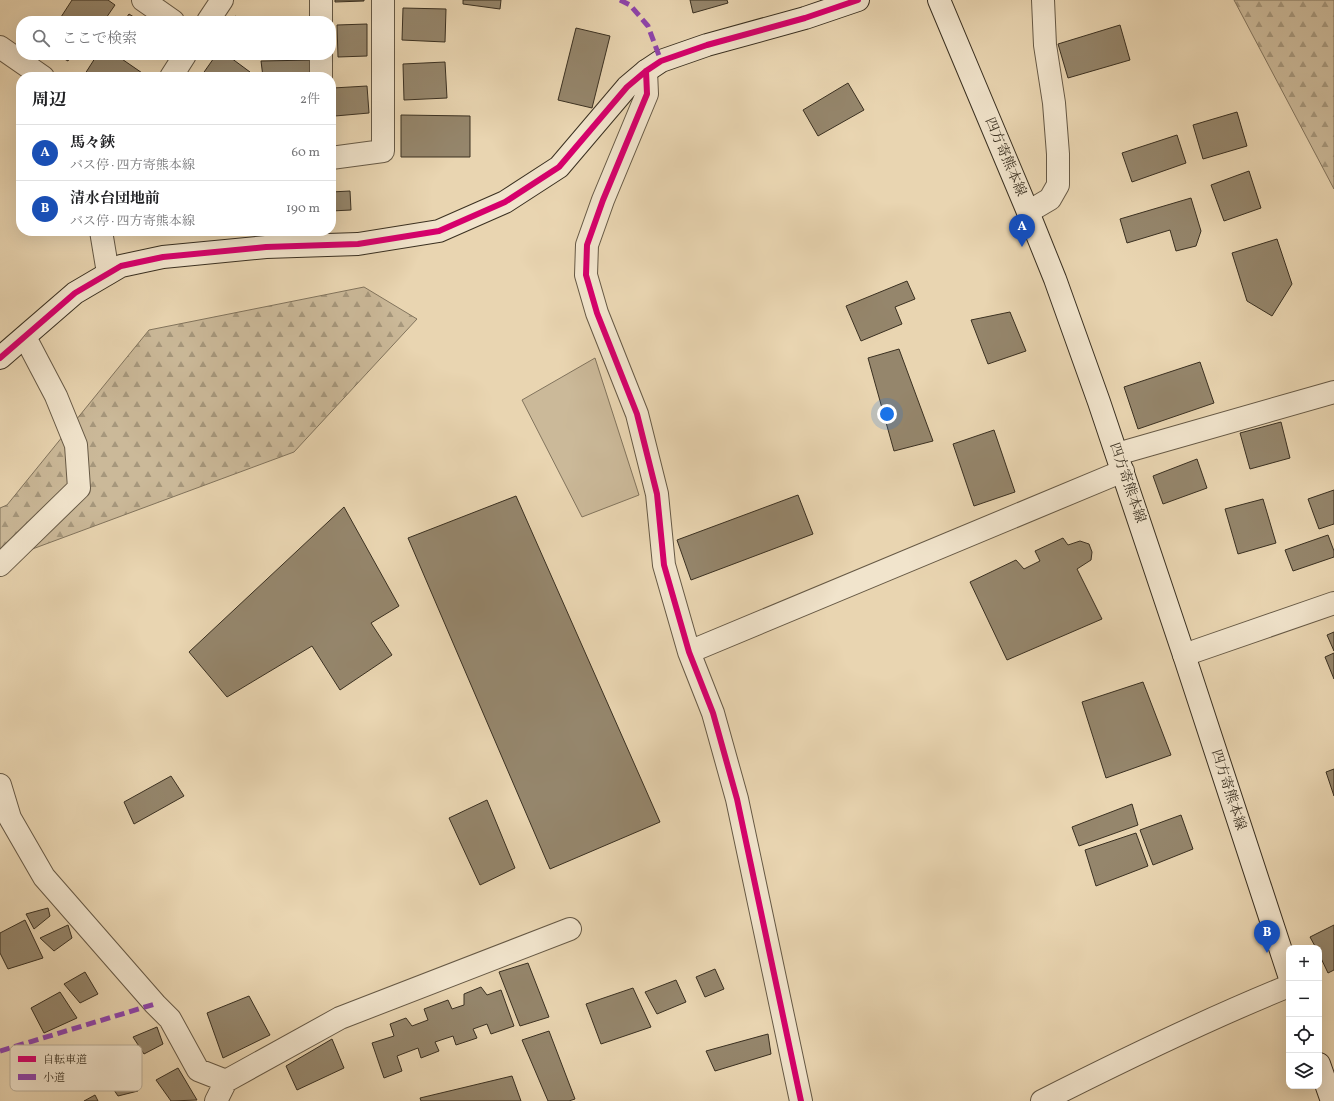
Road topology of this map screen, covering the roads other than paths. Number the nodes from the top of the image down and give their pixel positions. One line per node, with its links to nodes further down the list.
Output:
1 (143, 0): 8 (street)
2 (222, 0): 9 (street)
3 (321, 0): 10 (street)
4 (383, 0): 20 (street)
5 (858, 0): 16 (street)
6 (939, 0): 21 (street, 四方寄熊本線)
7 (1043, 0): 21 (street)
8 (166, 16)
9 (211, 16)
10 (321, 16)
11 (0, 47): 12 (street)
12 (16, 58)
13 (19, 60): 17 (street)
14 (183, 60): 18 (street)
15 (321, 60): 19 (street)
16 (646, 70): 23 (street); 30 (street)
17 (36, 72)
18 (174, 72)
19 (321, 72)
20 (336, 157)
21 (1028, 212): 27 (street, 四方寄熊本線)
22 (102, 236): 23 (street)
23 (108, 273): 24 (street)
24 (25, 337): 25 (street); 28 (street)
25 (0, 358)
26 (1334, 392): 27 (street)
27 (1120, 463): 30 (street); 31 (street, 四方寄熊本線)
28 (0, 565)
29 (1334, 603): 31 (street)
30 (689, 652): 39 (street)
31 (1184, 655): 34 (street, 四方寄熊本線)
32 (0, 785): 37 (street)
33 (570, 929): 37 (street)
34 (1286, 965)
35 (1286, 987): 40 (street)
36 (1322, 1073): 41 (street)
37 (226, 1081): 38 (street)
38 (216, 1101)
39 (801, 1101)
40 (1042, 1101)
41 (1332, 1101)

